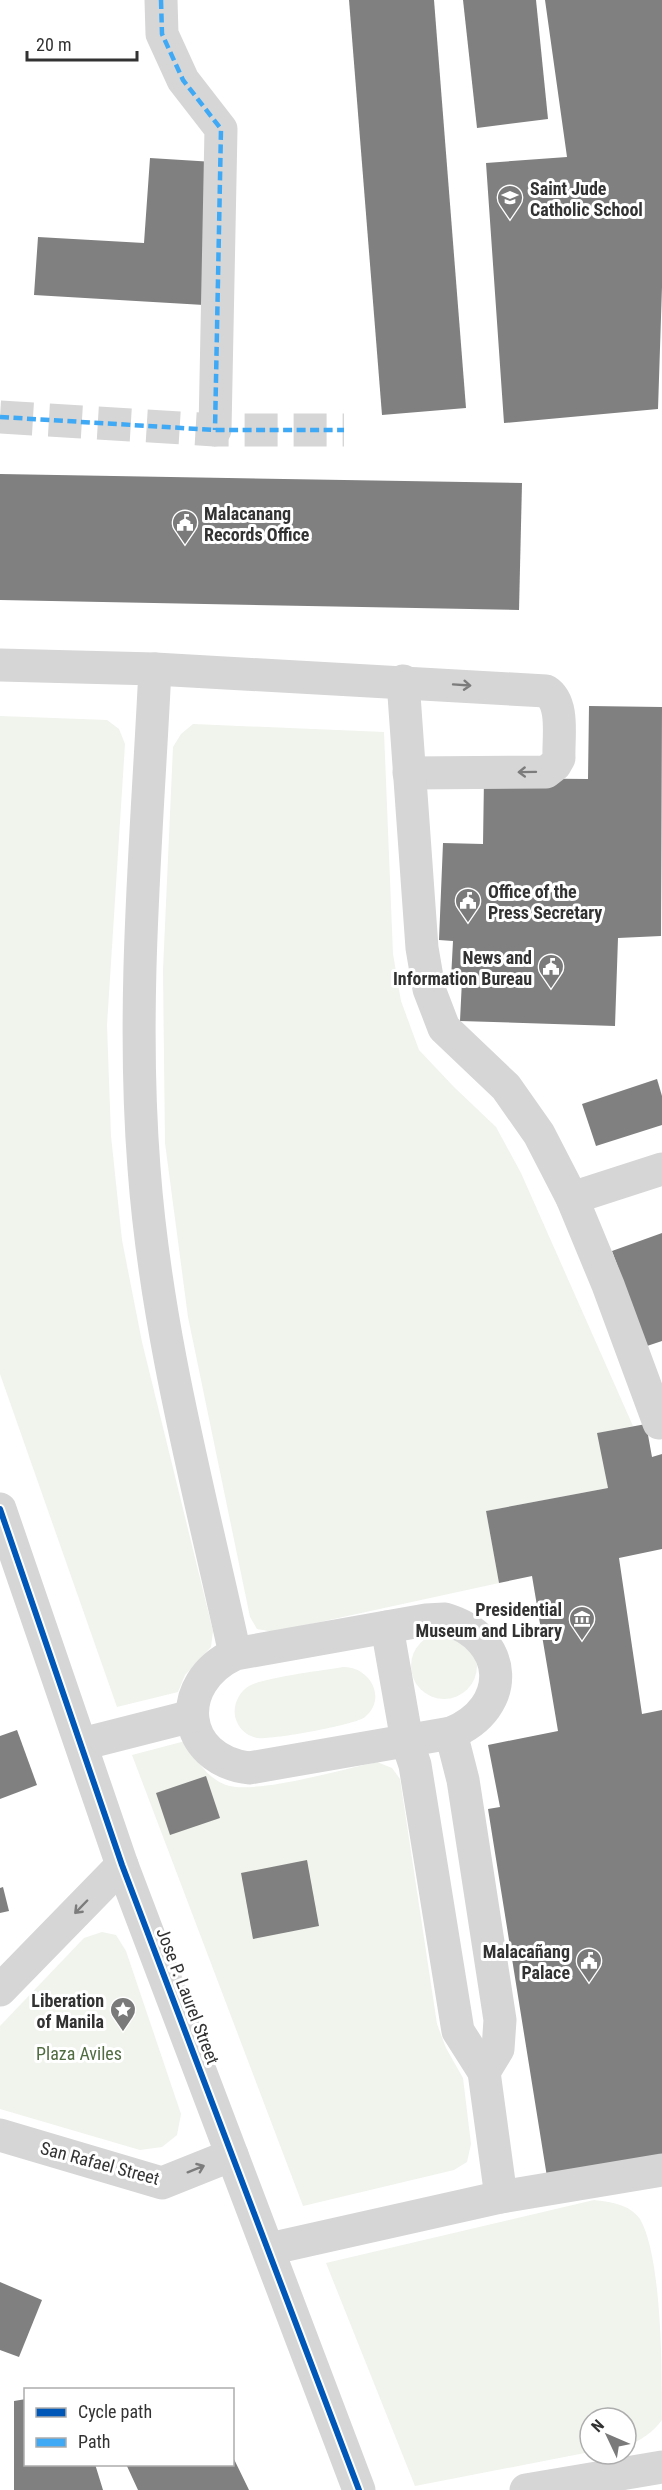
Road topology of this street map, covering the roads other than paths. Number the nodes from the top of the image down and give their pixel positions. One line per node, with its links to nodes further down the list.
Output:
1 (161, 0): 2 (street)
2 (215, 430)
3 (0, 665): 4 (street)
4 (155, 669): 5 (street); 12 (street)
5 (403, 681): 6 (street); 6 (street, one-way to 6)
6 (409, 773): 8 (street)
7 (662, 1169): 8 (street)
8 (572, 1198): 9 (street)
9 (659, 1423)
10 (0, 1509): 16 (street, Jose P. Laurel Street)
11 (387, 1627): 12 (street); 14 (street); 15 (street)
12 (235, 1654): 13 (street)
13 (192, 1716): 15 (street); 16 (street)
14 (451, 1733): 15 (street); 19 (street)
15 (407, 1741): 19 (street)
16 (82, 1744): 17 (street, Jose P. Laurel Street)
17 (122, 1865): 18 (street, one-way to 18); 21 (street, Jose P. Laurel Street)
18 (0, 1990)
19 (484, 2072): 23 (street)
20 (0, 2135): 21 (street, San Rafael Street, one-way to 21)
21 (232, 2155): 24 (street, Jose P. Laurel Street)
22 (661, 2175): 23 (street)
23 (501, 2197): 24 (street)
24 (269, 2249): 26 (street, Jose P. Laurel Street)
25 (662, 2467): 27 (street)
26 (359, 2490)
27 (526, 2490)

